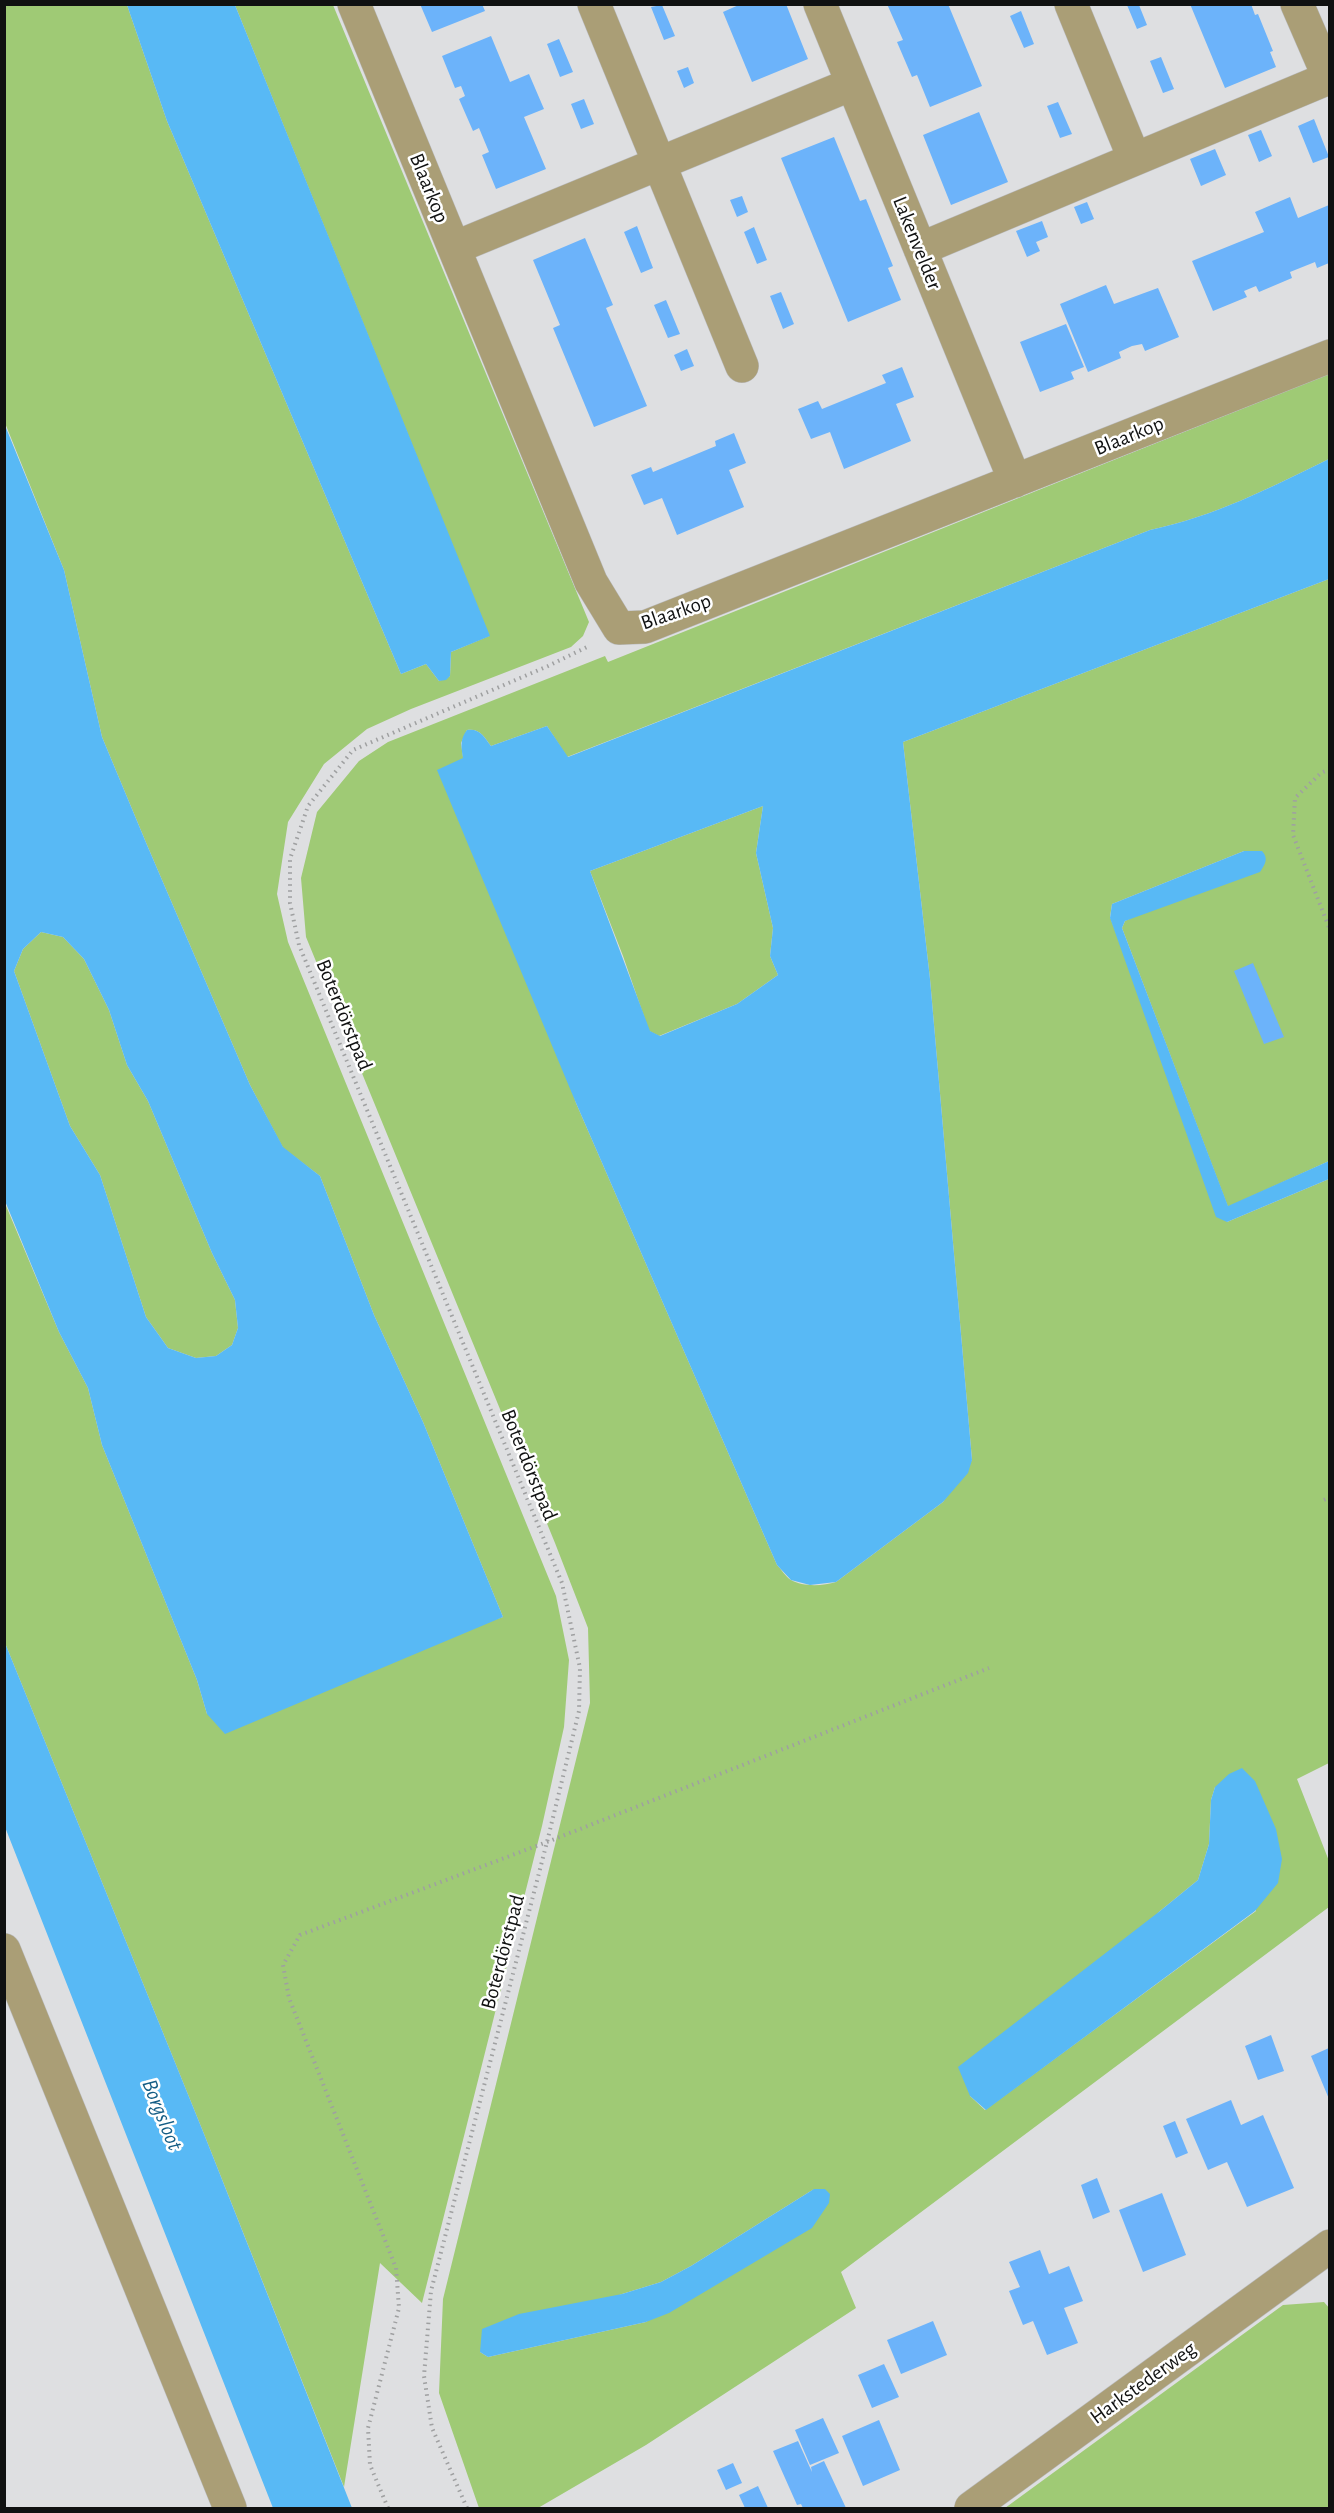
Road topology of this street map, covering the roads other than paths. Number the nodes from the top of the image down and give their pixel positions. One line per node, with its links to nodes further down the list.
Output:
1 (354, 4): 10 (street, Blaarkop)
2 (594, 4): 9 (street)
3 (820, 4): 7 (street, Lakenvelder)
4 (1071, 4): 8 (street)
5 (1298, 4): 6 (street)
6 (1329, 79): 8 (street)
7 (852, 84): 9 (street); 11 (street, Lakenvelder)
8 (1134, 158): 11 (street)
9 (660, 163): 10 (street); 13 (street)
10 (454, 248): 14 (street, Blaarkop)
11 (920, 249): 14 (street, Lakenvelder)
12 (1329, 356): 14 (street, Blaarkop)
13 (742, 366)
14 (1015, 481)
15 (4, 1950): 17 (street)
16 (1325, 2260): 18 (street, Harkstederweg)
17 (230, 2508)
18 (972, 2508)

